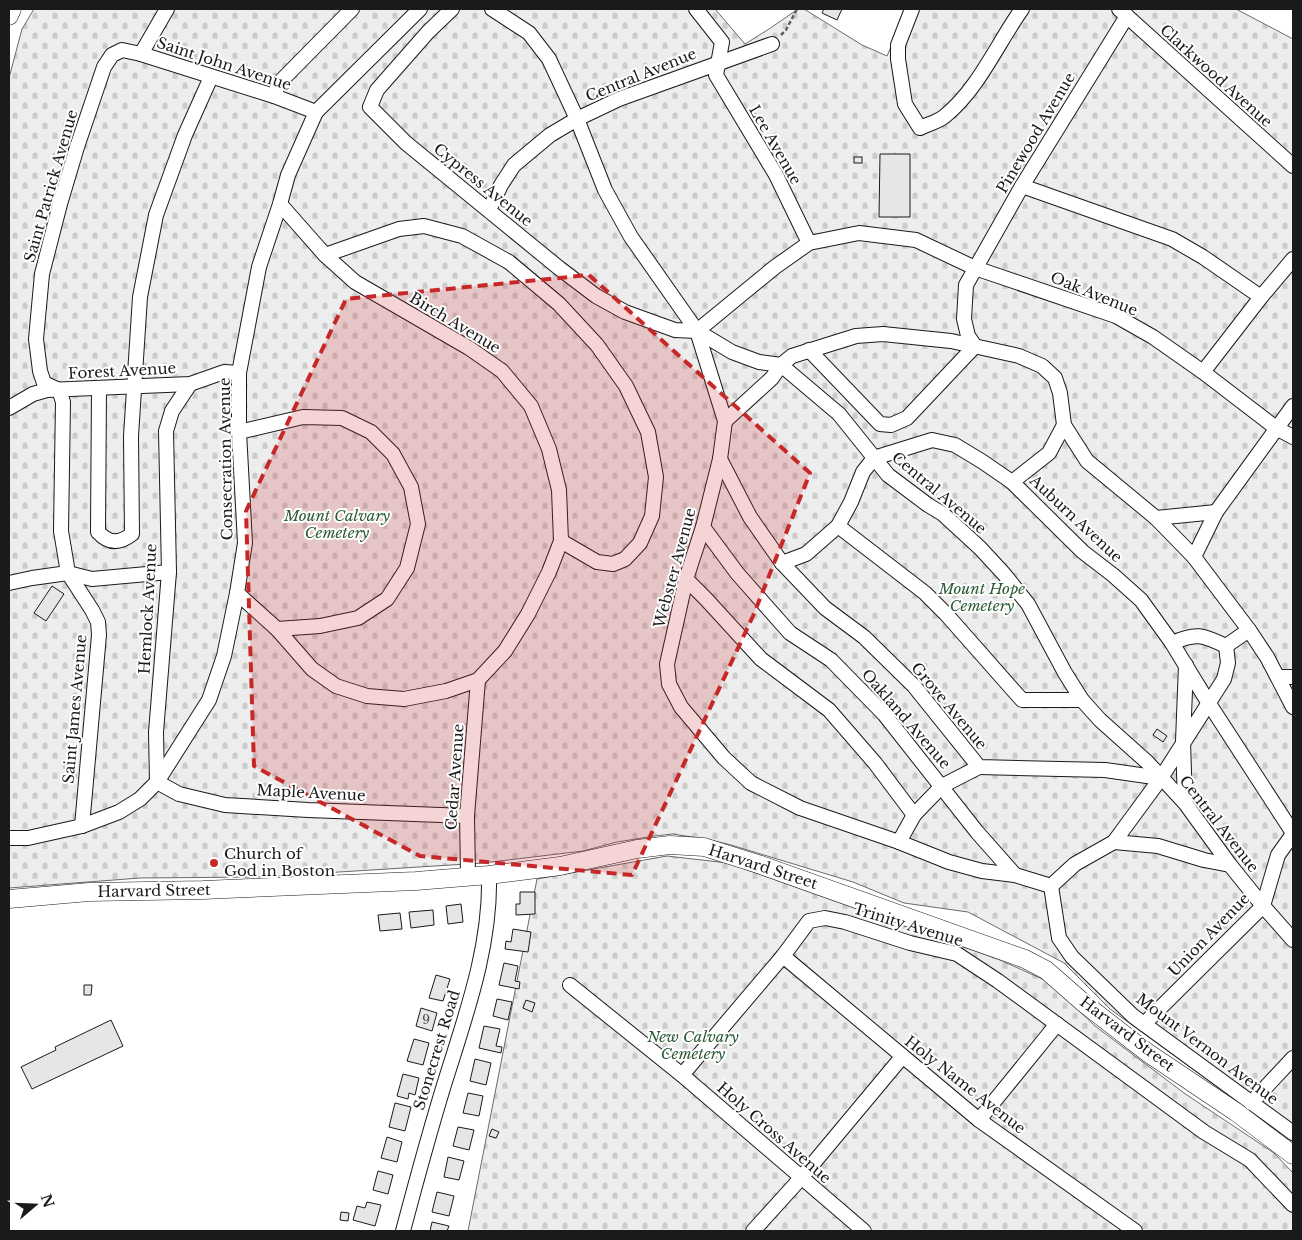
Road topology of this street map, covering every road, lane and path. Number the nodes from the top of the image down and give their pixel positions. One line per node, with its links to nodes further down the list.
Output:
1 (12, 9): 12 (main road)
2 (167, 9): 15 (street)
3 (352, 9): 18 (street)
4 (420, 9): 19 (street, Consecration Avenue)
5 (452, 9): 24 (street, Cypress Avenue)
6 (492, 9): 20 (street, Central Avenue)
7 (696, 9): 16 (street)
8 (797, 9): 13 (path)
9 (912, 9): 10 (street)
10 (1022, 9)
11 (1123, 12): 21 (street, Clarkwood Avenue); 22 (street, Pinewood Avenue)
12 (9, 16)
13 (772, 44): 16 (street)
14 (122, 50): 15 (street, Saint John Avenue); 39 (street, Saint Patrick Avenue)
15 (141, 54): 17 (street, Saint John Avenue)
16 (718, 62): 20 (street, Central Avenue); 25 (street, Lee Avenue)
17 (211, 77): 18 (street, Saint John Avenue); 38 (street)
18 (274, 96): 19 (street, Saint John Avenue)
19 (316, 112): 23 (street, Consecration Avenue)
20 (577, 119): 24 (street, Central Avenue); 30 (street, Central Avenue)
21 (1293, 166)
22 (1022, 186): 28 (street, Pinewood Avenue); 29 (street)
23 (280, 204): 26 (street, Birch Avenue); 35 (street, Consecration Avenue)
24 (489, 210): 30 (street, Cypress Avenue)
25 (809, 243): 28 (street, Oak Avenue); 30 (street)
26 (325, 255): 54 (street, Birch Avenue); 54 (street)
27 (1293, 259): 29 (street)
28 (975, 268): 31 (street, Pinewood Avenue); 34 (street, Oak Avenue)
29 (1261, 297): 34 (street)
30 (697, 331): 33 (street, Central Avenue); 42 (street, Webster Avenue)
31 (975, 346): 32 (street); 32 (street); 43 (street)
32 (809, 350): 33 (street)
33 (781, 365): 42 (street); 47 (street, Central Avenue)
34 (1203, 372): 44 (street, Oak Avenue)
35 (239, 373): 36 (street, Forest Avenue); 45 (street, Consecration Avenue)
36 (190, 384): 38 (street, Forest Avenue); 57 (street, Hemlock Avenue)
37 (99, 388): 38 (street, Forest Avenue); 38 (street); 39 (street, Forest Avenue)
38 (133, 388)
39 (59, 390): 41 (street, Forest Avenue); 58 (street)
40 (1293, 406): 44 (street)
41 (9, 408)
42 (725, 421): 48 (street, Webster Avenue)
43 (1064, 425): 49 (street); 51 (street)
44 (1276, 428): 46 (street, Oak Avenue); 50 (street)
45 (239, 432): 61 (street, Consecration Avenue); 62 (street)
46 (1293, 437)
47 (874, 458): 49 (street, Auburn Avenue); 52 (street); 70 (street, Central Avenue)
48 (720, 459): 53 (street, Webster Avenue); 56 (street, Grove Avenue)
49 (1012, 482): 64 (street, Auburn Avenue)
50 (1216, 512): 51 (street); 55 (street)
51 (1156, 518): 55 (street)
52 (838, 526): 56 (street); 70 (street)
53 (703, 527): 59 (street, Webster Avenue); 77 (street, Oakland Avenue)
54 (561, 541): 69 (street, Birch Avenue)
55 (1194, 557): 63 (street)
56 (782, 562): 74 (street, Grove Avenue)
57 (169, 572): 58 (street); 76 (street, Hemlock Avenue)
58 (68, 573): 60 (street); 81 (street, Saint James Avenue)
59 (686, 579): 79 (street); 84 (street, Webster Avenue)
60 (9, 583)
61 (237, 593): 62 (street, Birch Avenue); 76 (street, Consecration Avenue)
62 (276, 630): 69 (street, Birch Avenue)
63 (1249, 630): 65 (street); 67 (street)
64 (1172, 643): 65 (street); 66 (street, Auburn Avenue)
65 (1226, 646): 71 (street)
66 (1186, 665): 71 (street, Auburn Avenue); 73 (street)
67 (1278, 677): 68 (street); 72 (street)
68 (1293, 677)
69 (478, 680): 80 (street, Cedar Avenue)
70 (1082, 700): 75 (street, Central Avenue)
71 (1208, 702): 73 (street); 82 (street, Auburn Avenue)
72 (1293, 706)
73 (1183, 741): 75 (street); 78 (street)
74 (979, 767): 75 (street, Grove Avenue); 77 (street)
75 (1161, 778): 78 (street, Central Avenue); 85 (street)
76 (158, 782): 80 (street, Maple Avenue); 81 (street, Consecration Avenue)
77 (942, 786): 79 (street); 88 (street, Oakland Avenue)
78 (1185, 803): 86 (street, Central Avenue)
79 (914, 815): 84 (street)
80 (467, 816): 89 (street, Cedar Avenue)
81 (82, 826): 83 (street, Consecration Avenue)
82 (1293, 833): 92 (street, Union Avenue)
83 (9, 838)
84 (899, 842): 88 (street, Webster Avenue)
85 (1114, 842): 86 (street); 90 (street)
86 (1230, 865): 92 (street, Central Avenue)
87 (488, 875): 89 (main road, Harvard Street); 104 (main road, Harvard Street); 107 (street, Stonecrest Road)
88 (1015, 875): 90 (street, Webster Avenue)
89 (468, 876): 91 (main road, Harvard Street)
90 (1051, 886): 97 (street, Mount Vernon Avenue)
91 (9, 900)
92 (1262, 906): 93 (street, Central Avenue); 97 (street, Union Avenue)
93 (1293, 940)
94 (783, 956): 96 (street, Trinity Avenue); 98 (street, Holy Name Avenue); 100 (street, Trinity Avenue)
95 (570, 985): 100 (street, Holy Cross Avenue)
96 (1057, 1024): 102 (street); 106 (street, Trinity Avenue)
97 (1144, 1024): 101 (street, Mount Vernon Avenue)
98 (902, 1056): 102 (street, Holy Name Avenue); 105 (street)
99 (1293, 1058): 101 (street)
100 (682, 1075): 105 (street, Holy Cross Avenue)
101 (1252, 1103): 103 (street, Mount Vernon Avenue)
102 (978, 1120): 110 (street, Holy Name Avenue)
103 (1293, 1132)
104 (1293, 1155)
105 (801, 1178): 108 (street); 109 (street, Holy Cross Avenue)
106 (1293, 1205)
107 (403, 1231)
108 (752, 1231)
109 (864, 1231)
110 (1134, 1231)

